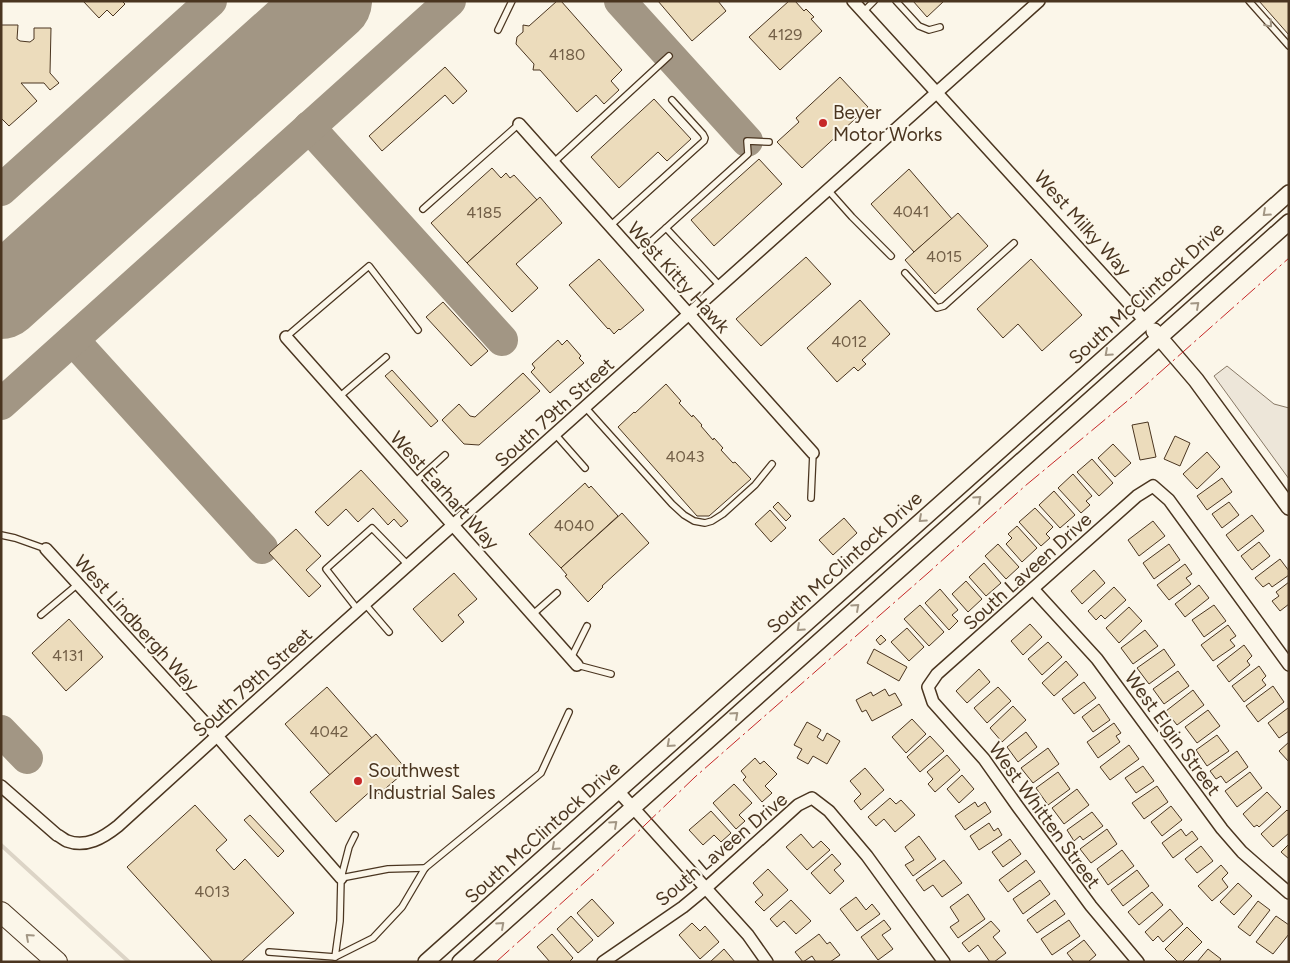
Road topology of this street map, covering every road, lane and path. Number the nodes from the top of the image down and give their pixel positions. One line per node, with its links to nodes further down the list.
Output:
1 (512, 1): 9 (lane)
2 (853, 1): 7 (street, West Milky Way)
3 (874, 1): 7 (lane)
4 (896, 1): 8 (lane)
5 (1039, 1): 12 (street, South 79th Street)
6 (1249, 1): 10 (lane, one-way to 10)
7 (862, 12): 12 (street, West Milky Way)
8 (940, 27)
9 (498, 30)
10 (1289, 46)
11 (669, 56): 16 (lane)
12 (936, 93): 17 (street, South 79th Street); 29 (street, West Milky Way)
13 (672, 100): 21 (lane)
14 (519, 124): 16 (street, West Kitty Hawk); 19 (lane)
15 (769, 142): 22 (lane)
16 (554, 163): 21 (street, West Kitty Hawk)
17 (828, 190): 25 (lane); 27 (street, South 79th Street)
18 (1289, 193): 29 (main road, South McClintock Drive, one-way to 29)
19 (423, 209)
20 (1289, 222): 32 (main road, one-way to 20)
21 (610, 226): 24 (street, West Kitty Hawk)
22 (666, 228): 24 (lane); 27 (lane)
23 (1014, 243): 26 (lane)
24 (636, 255): 28 (street, West Kitty Hawk)
25 (890, 256)
26 (905, 273)
27 (720, 286): 28 (street, South 79th Street)
28 (689, 314): 35 (street, South 79th Street); 37 (street, West Kitty Hawk)
29 (1145, 321): 32 (main road, West Milky Way); 63 (main road, South McClintock Drive, one-way to 63)
30 (418, 330): 31 (lane)
31 (286, 337): 34 (street, West Earhart Way)
32 (1160, 338): 43 (main road, West Milky Way); 64 (main road, one-way to 32)
33 (386, 357): 34 (lane)
34 (339, 397): 41 (street, West Earhart Way)
35 (585, 407): 36 (street, South 79th Street); 39 (lane)
36 (555, 434): 40 (lane); 44 (street, South 79th Street)
37 (813, 453): 42 (lane)
38 (445, 455): 41 (lane)
39 (772, 464)
40 (585, 468)
41 (415, 482): 44 (street, West Earhart Way)
42 (811, 498)
43 (1289, 507)
44 (453, 525): 47 (street, South 79th Street); 53 (street, West Earhart Way)
45 (1, 535): 46 (lane)
46 (46, 549): 48 (street, West Lindbergh Way)
47 (408, 565): 51 (street, South 79th Street); 51 (lane)
48 (78, 584): 52 (lane); 61 (street, West Lindbergh Way)
49 (1033, 589): 57 (street, South Laveen Drive); 59 (street, South Laveen Drive); 69 (street, West Elgin Street)
50 (557, 593): 53 (lane)
51 (362, 607): 55 (lane); 61 (street, South 79th Street)
52 (41, 615)
53 (532, 615): 56 (street, West Earhart Way)
54 (587, 626): 56 (lane)
55 (389, 632)
56 (574, 662): 58 (lane)
57 (1289, 665)
58 (611, 674)
59 (928, 687): 79 (street, West Whitten Street)
60 (569, 712): 66 (lane)
61 (217, 736): 62 (street, South 79th Street); 67 (street, West Lindbergh Way)
62 (1, 786)
63 (618, 791): 64 (street); 74 (main road, South McClintock Drive, one-way to 74)
64 (632, 807): 68 (street); 75 (main road, one-way to 64)
65 (355, 835): 67 (lane)
66 (425, 868): 67 (lane); 72 (lane)
67 (341, 878): 72 (lane)
68 (706, 888): 76 (street, South Laveen Drive); 77 (street); 78 (street, South Laveen Drive)
69 (1289, 893)
70 (1, 912): 73 (highway, one-way to 70)
71 (269, 952): 72 (lane)
72 (335, 957)
73 (57, 962)
74 (426, 962)
75 (460, 962)
76 (603, 962)
77 (768, 962)
78 (944, 962)
79 (1138, 962)

